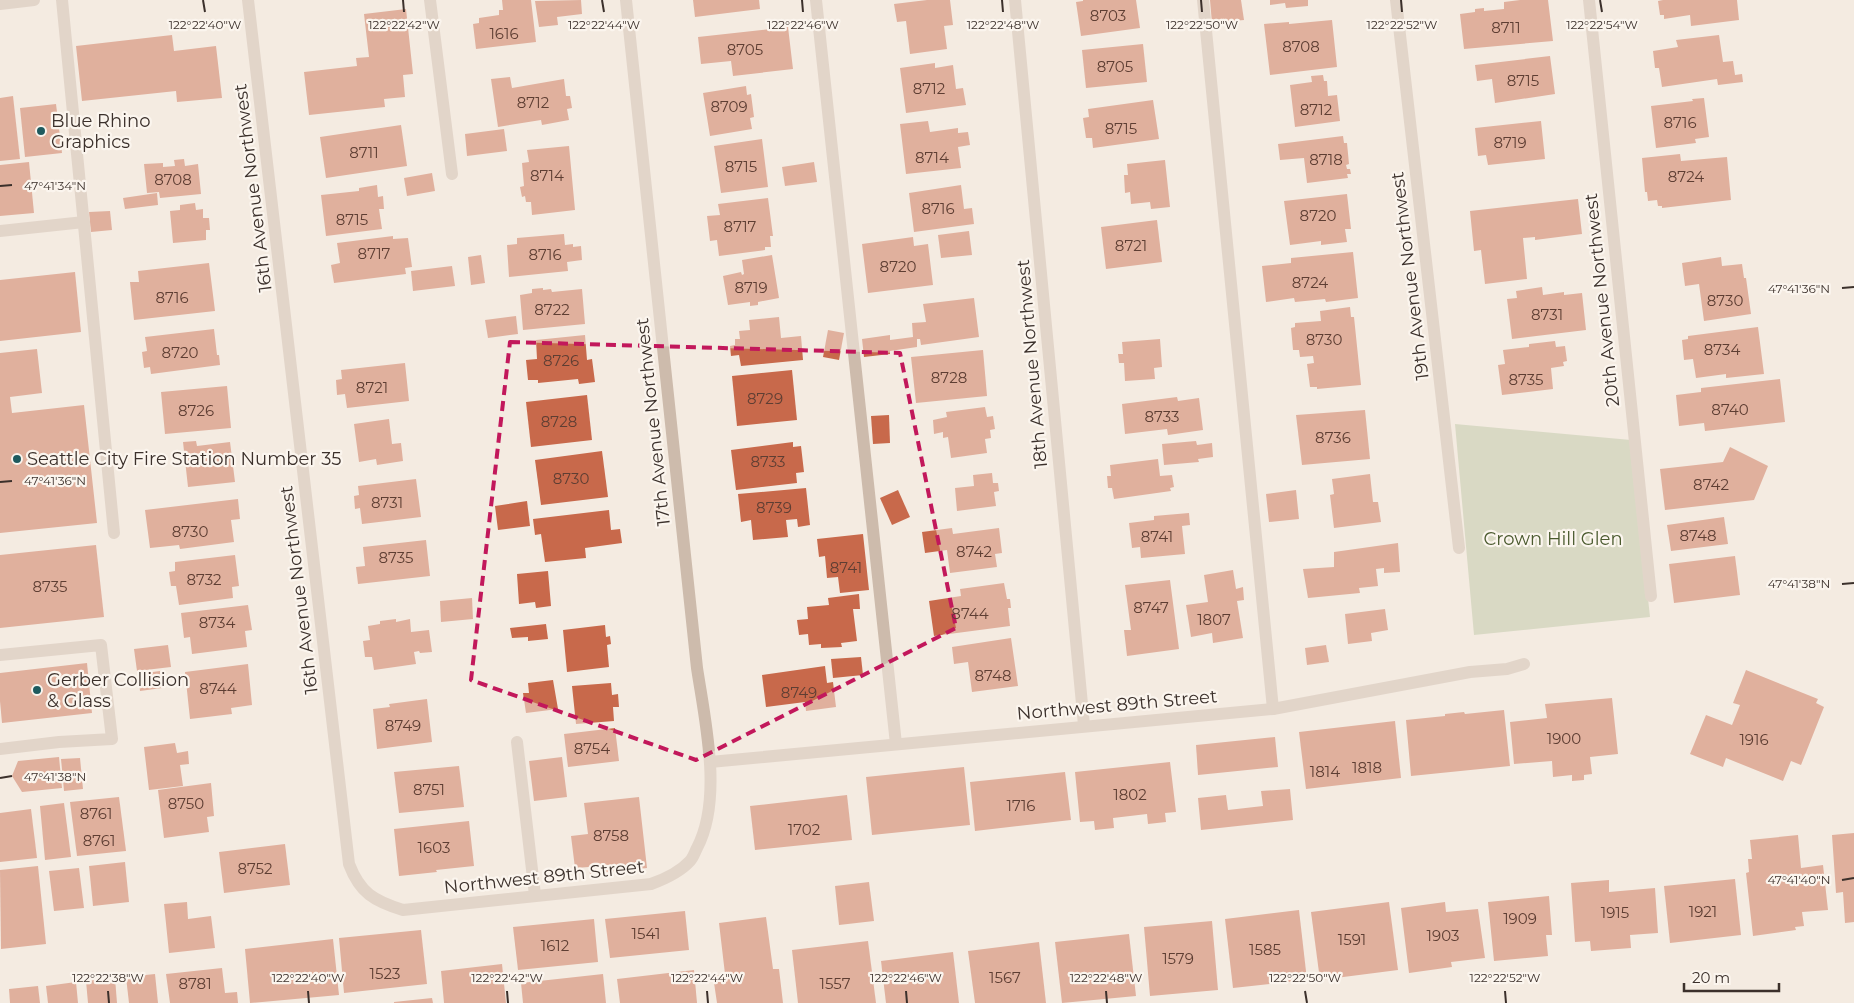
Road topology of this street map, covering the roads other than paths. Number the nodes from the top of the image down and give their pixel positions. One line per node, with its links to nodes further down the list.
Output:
1 (34, 0): 11 (street)
2 (62, 0): 13 (street)
3 (248, 0): 28 (street, 16th Avenue Northwest)
4 (430, 0): 12 (street)
5 (626, 0): 25 (street, 17th Avenue Northwest)
6 (816, 0): 23 (street)
7 (1015, 0): 21 (street, 18th Avenue Northwest)
8 (1203, 0): 20 (street)
9 (1396, 0): 16 (street, 19th Avenue Northwest)
10 (1588, 0): 17 (street, 20th Avenue Northwest)
11 (8, 2)
12 (452, 174)
13 (84, 222): 14 (street); 15 (street)
14 (0, 231)
15 (114, 533)
16 (1459, 548)
17 (1651, 596)
18 (0, 655): 24 (street)
19 (1524, 664): 20 (street, Northwest 89th Street)
20 (1273, 709): 21 (street, Northwest 89th Street)
21 (1084, 725): 23 (street, Northwest 89th Street)
22 (517, 742): 27 (street)
23 (896, 744): 25 (street, Northwest 89th Street)
24 (0, 749)
25 (710, 762): 26 (street, 17th Avenue Northwest)
26 (701, 840): 27 (street, Northwest 89th Street)
27 (535, 895): 28 (street, Northwest 89th Street)
28 (402, 910)

